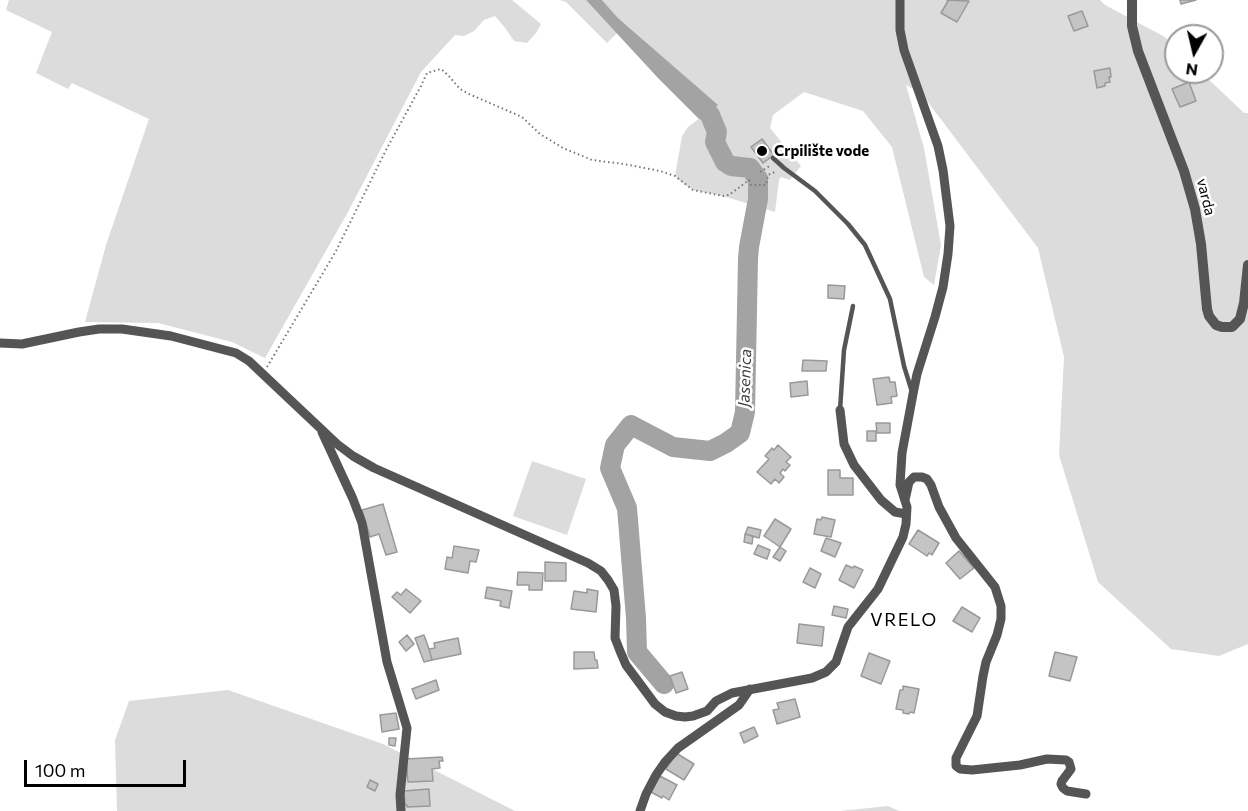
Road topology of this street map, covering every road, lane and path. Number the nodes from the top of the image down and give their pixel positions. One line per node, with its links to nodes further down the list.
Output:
1 (900, 0): 10 (street)
2 (1132, 0): 6 (street, varda)
3 (775, 160): 4 (path); 10 (lane)
4 (760, 172)
5 (768, 175): 9 (path)
6 (1248, 265)
7 (852, 306): 11 (lane)
8 (0, 343): 9 (street)
9 (262, 374): 12 (street)
10 (913, 394): 13 (street)
11 (840, 410): 14 (street)
12 (320, 428): 15 (street); 17 (street)
13 (905, 500): 14 (street); 16 (street)
14 (906, 514): 15 (street)
15 (750, 689): 18 (street)
16 (1086, 794)
17 (401, 811)
18 (640, 811)

